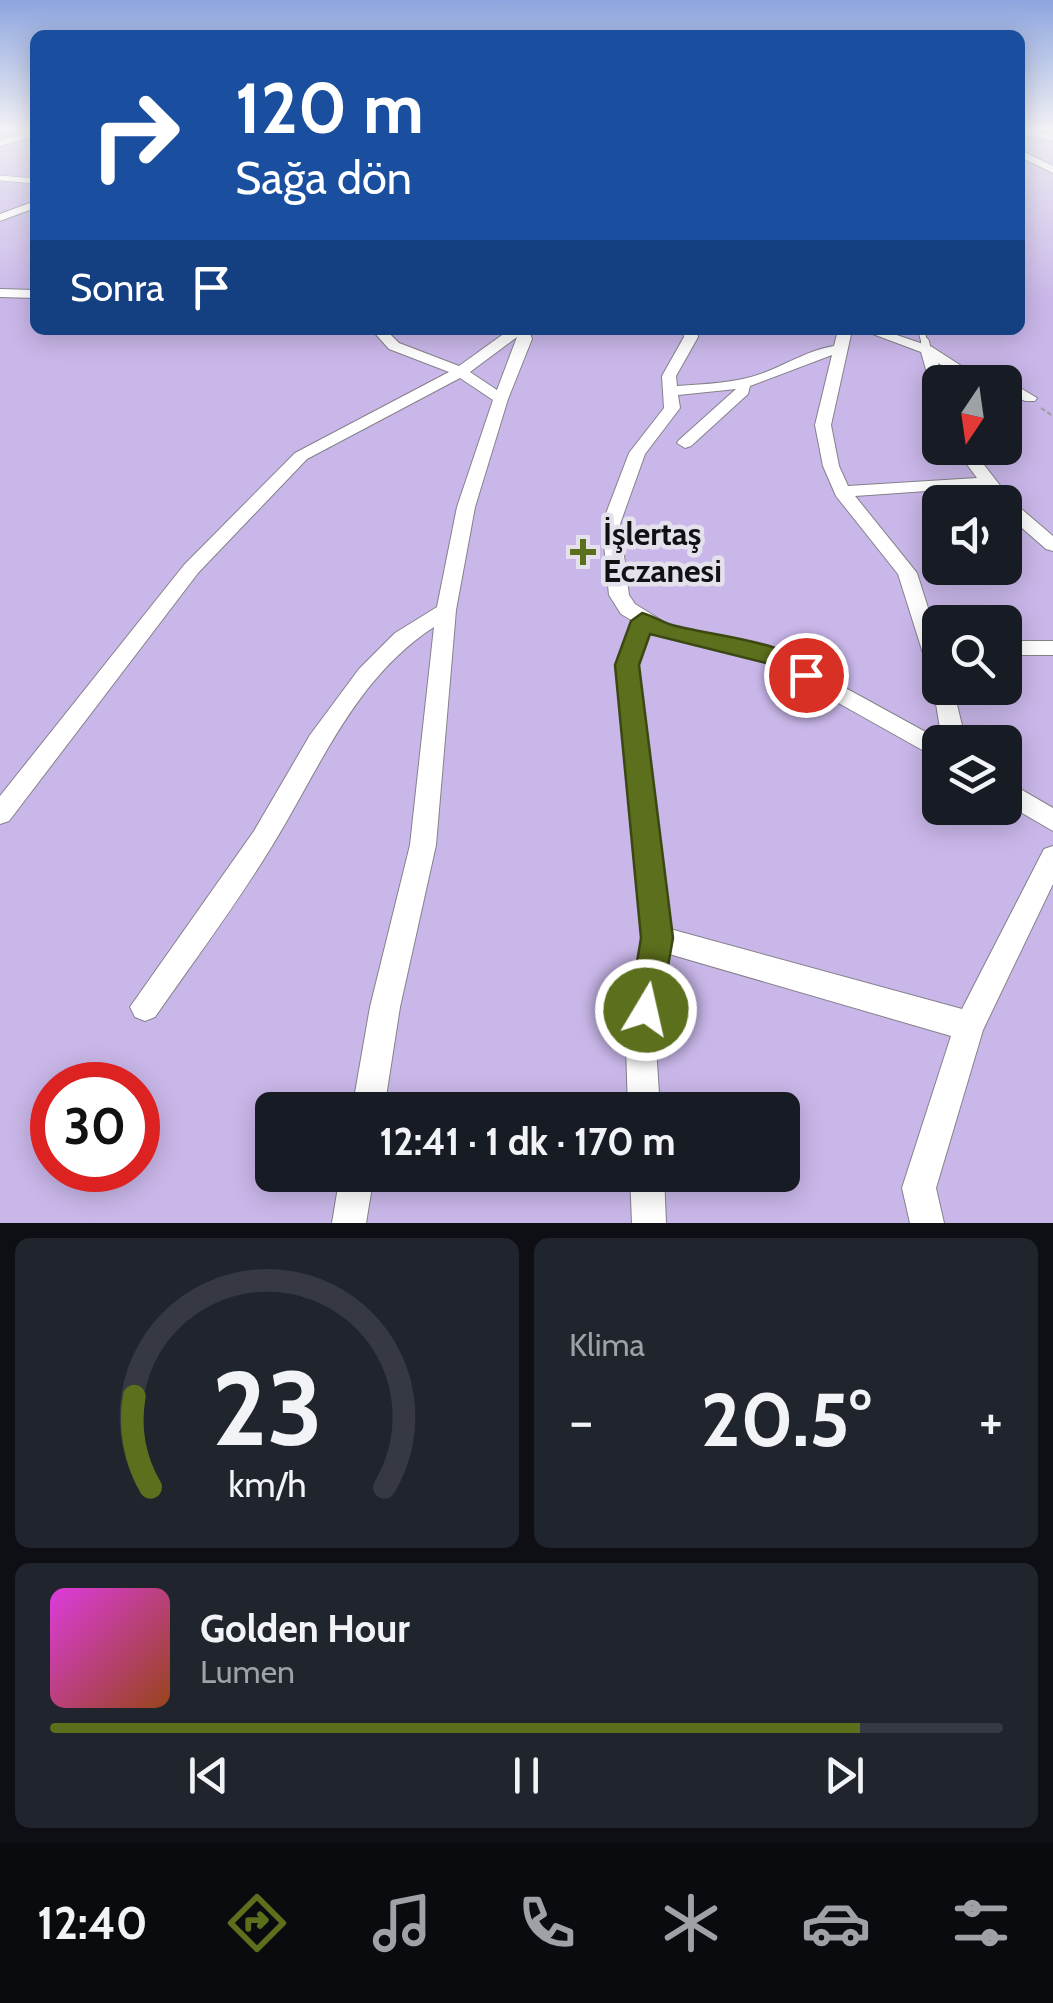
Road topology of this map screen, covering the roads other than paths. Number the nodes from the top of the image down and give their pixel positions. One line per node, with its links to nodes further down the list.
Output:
1 (30, 206): 2 (street)
2 (0, 218)
3 (0, 294): 4 (street)
4 (30, 294)
5 (384, 335): 16 (street)
6 (513, 335): 16 (street)
7 (523, 335): 21 (street)
8 (691, 335): 18 (street)
9 (844, 335): 12 (street)
10 (883, 335): 13 (street)
11 (922, 335): 13 (lane)
12 (842, 350): 17 (street); 26 (street)
13 (926, 350): 14 (street); 15 (street)
14 (930, 365)
15 (953, 365)
16 (461, 372): 21 (street); 36 (street)
17 (743, 384): 18 (street); 22 (street)
18 (672, 390): 31 (street)
19 (1022, 394): 20 (street)
20 (1030, 398)
21 (502, 399): 29 (street)
22 (685, 443)
23 (975, 465): 24 (street)
24 (987, 482): 25 (street); 26 (street)
25 (989, 485)
26 (842, 492): 30 (street)
27 (1022, 518): 28 (street)
28 (1053, 545)
29 (446, 610): 40 (street); 42 (street)
30 (922, 616)
31 (642, 621): 34 (street); 39 (street)
32 (1022, 648): 33 (street)
33 (1053, 648)
34 (922, 740)
35 (1022, 801): 37 (street)
36 (0, 814)
37 (1053, 821)
38 (1053, 857): 41 (street)
39 (657, 938): 41 (street); 43 (street)
40 (145, 1007)
41 (969, 1026): 48 (street)
42 (371, 1092)
43 (643, 1092)
44 (354, 1192): 46 (street)
45 (648, 1192): 47 (street)
46 (348, 1223)
47 (650, 1223)
48 (927, 1223)

